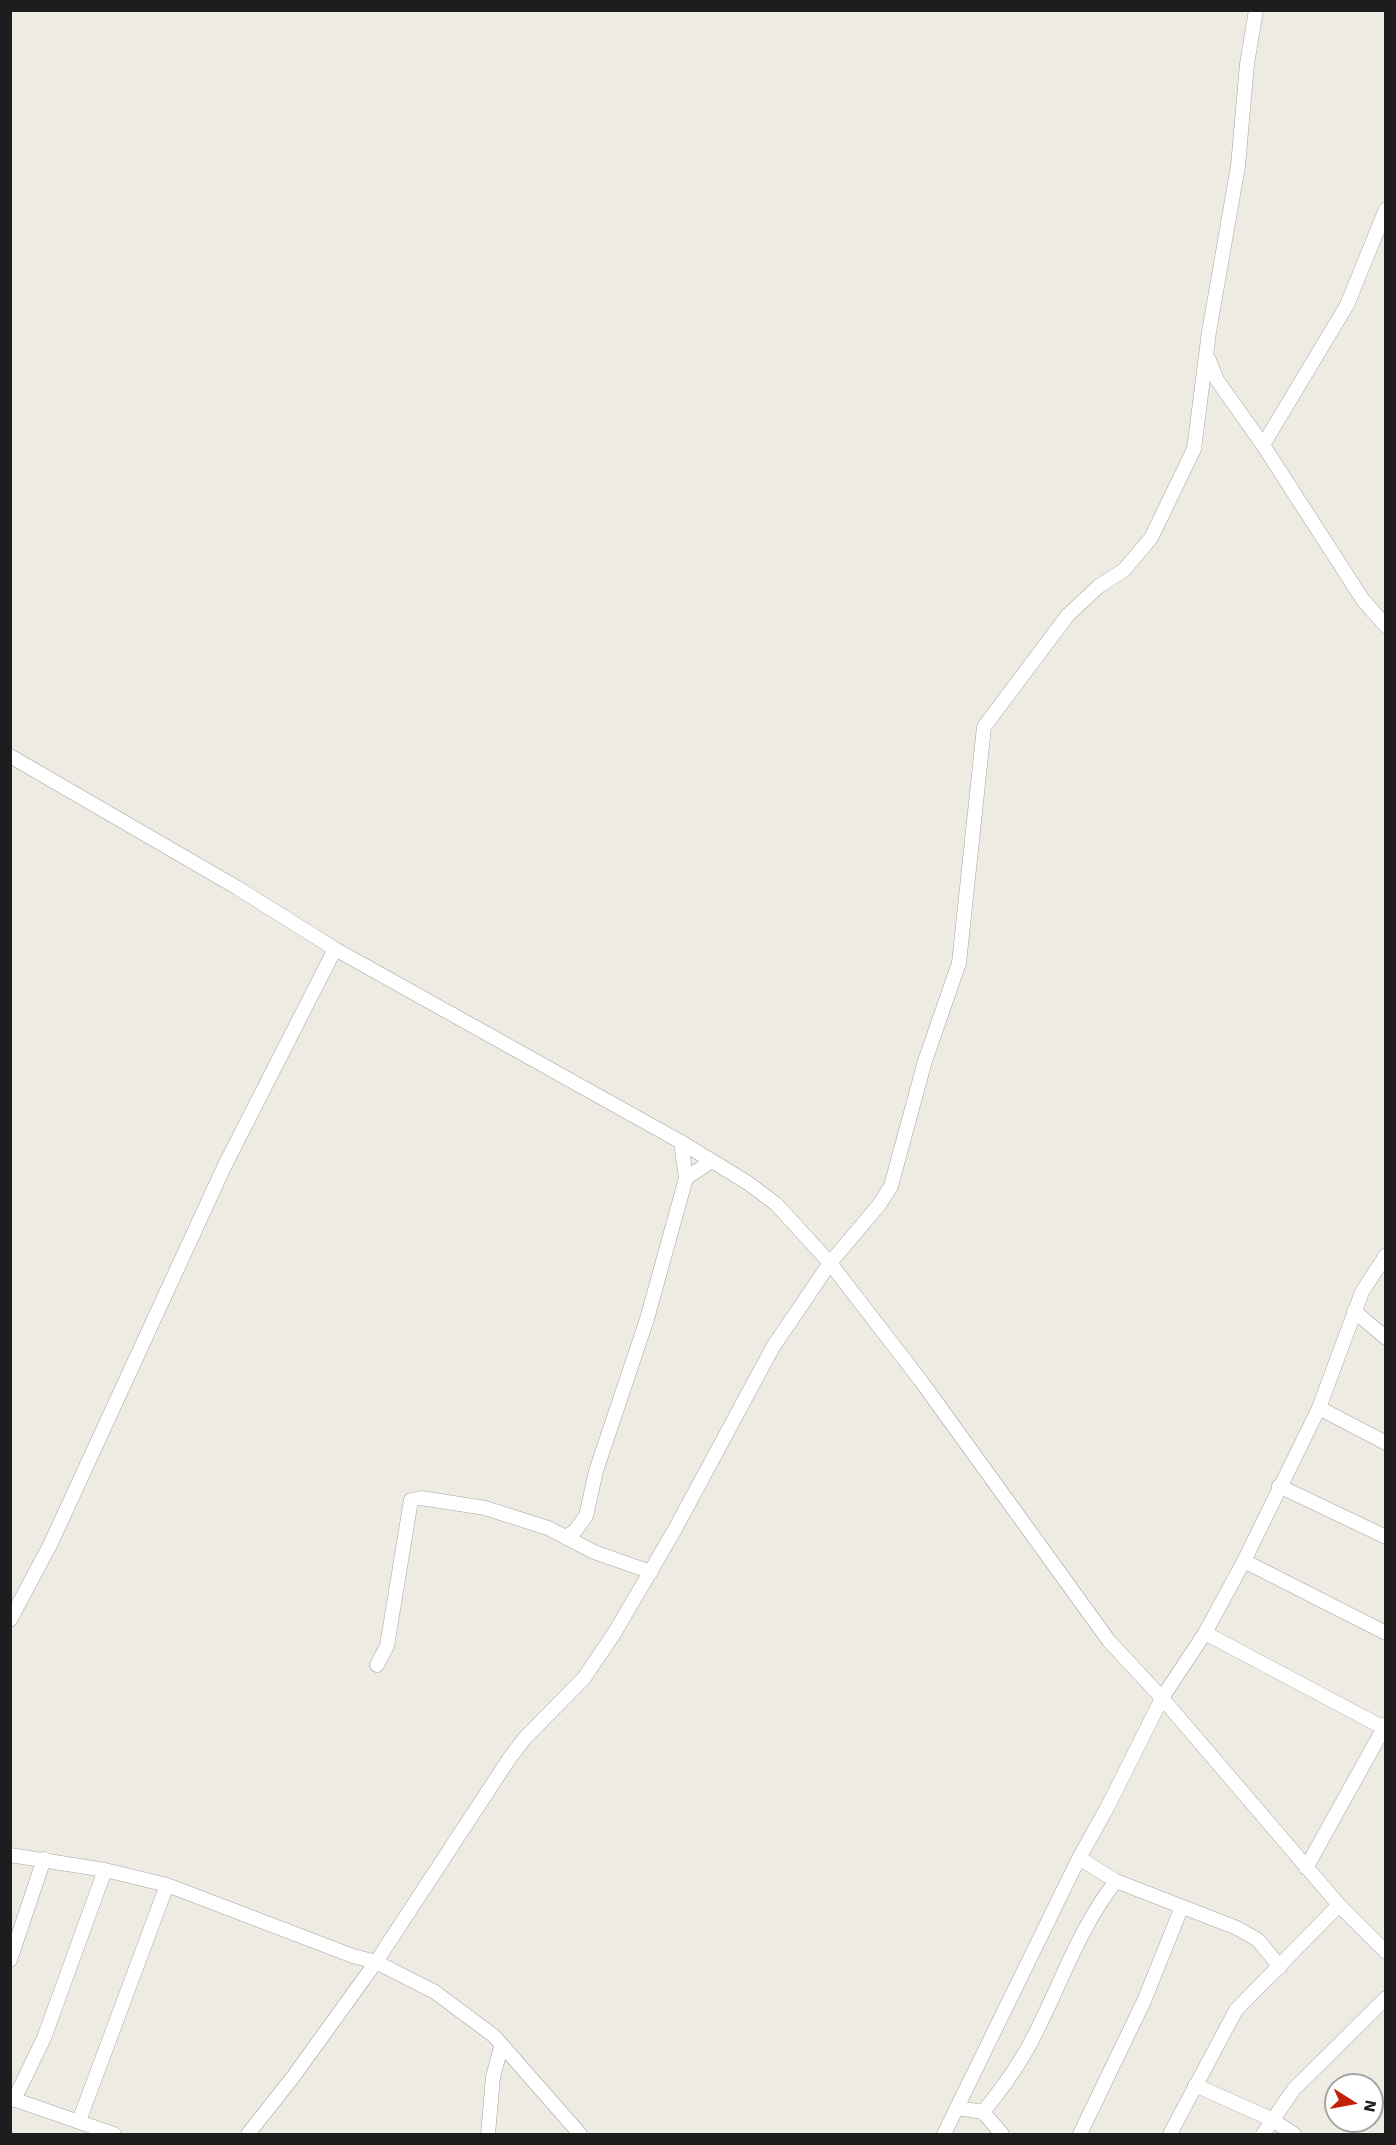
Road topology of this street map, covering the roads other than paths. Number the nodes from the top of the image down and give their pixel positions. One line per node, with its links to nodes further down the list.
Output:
1 (1256, 10): 3 (street)
2 (1386, 209): 4 (street)
3 (1208, 355): 4 (street); 12 (street)
4 (1263, 445): 5 (street)
5 (1386, 626)
6 (10, 756): 7 (street)
7 (335, 949): 8 (street); 22 (street)
8 (681, 1142): 9 (street); 10 (street)
9 (712, 1161): 10 (street); 12 (street)
10 (686, 1178): 18 (street)
11 (1386, 1255): 13 (street)
12 (830, 1263): 21 (street); 26 (street)
13 (1354, 1311): 14 (street); 15 (street)
14 (1386, 1338)
15 (1319, 1408): 16 (street); 17 (street)
16 (1386, 1443)
17 (1279, 1486): 19 (street); 20 (street)
18 (565, 1537): 21 (street); 25 (street)
19 (1386, 1537)
20 (1244, 1561): 23 (street); 24 (street)
21 (651, 1572): 39 (street)
22 (10, 1620)
23 (1205, 1633): 26 (street); 27 (street)
24 (1386, 1633)
25 (377, 1665)
26 (1162, 1698): 29 (street); 31 (street)
27 (1384, 1726): 31 (street)
28 (10, 1855): 30 (street)
29 (1079, 1858): 33 (street); 45 (street)
30 (44, 1860): 32 (street); 38 (street)
31 (1306, 1868): 35 (street)
32 (105, 1870): 34 (street); 44 (street)
33 (1116, 1881): 36 (street); 46 (street)
34 (166, 1885): 39 (street); 48 (street)
35 (1339, 1905): 37 (street); 40 (street)
36 (1180, 1909): 40 (street); 55 (street)
37 (1386, 1952)
38 (10, 1960)
39 (376, 1962): 42 (street); 50 (street)
40 (1280, 1967): 43 (street)
41 (1386, 1998): 47 (street)
42 (501, 2047): 51 (street); 52 (street)
43 (1195, 2085): 47 (street); 56 (street)
44 (12, 2099): 48 (street)
45 (958, 2108): 46 (street); 53 (street)
46 (983, 2112): 54 (street)
47 (1271, 2119): 57 (street); 58 (street)
48 (79, 2121): 49 (street)
49 (114, 2134)
50 (248, 2134)
51 (488, 2134)
52 (580, 2134)
53 (944, 2134)
54 (1002, 2134)
55 (1080, 2134)
56 (1170, 2134)
57 (1263, 2134)
58 (1294, 2134)

